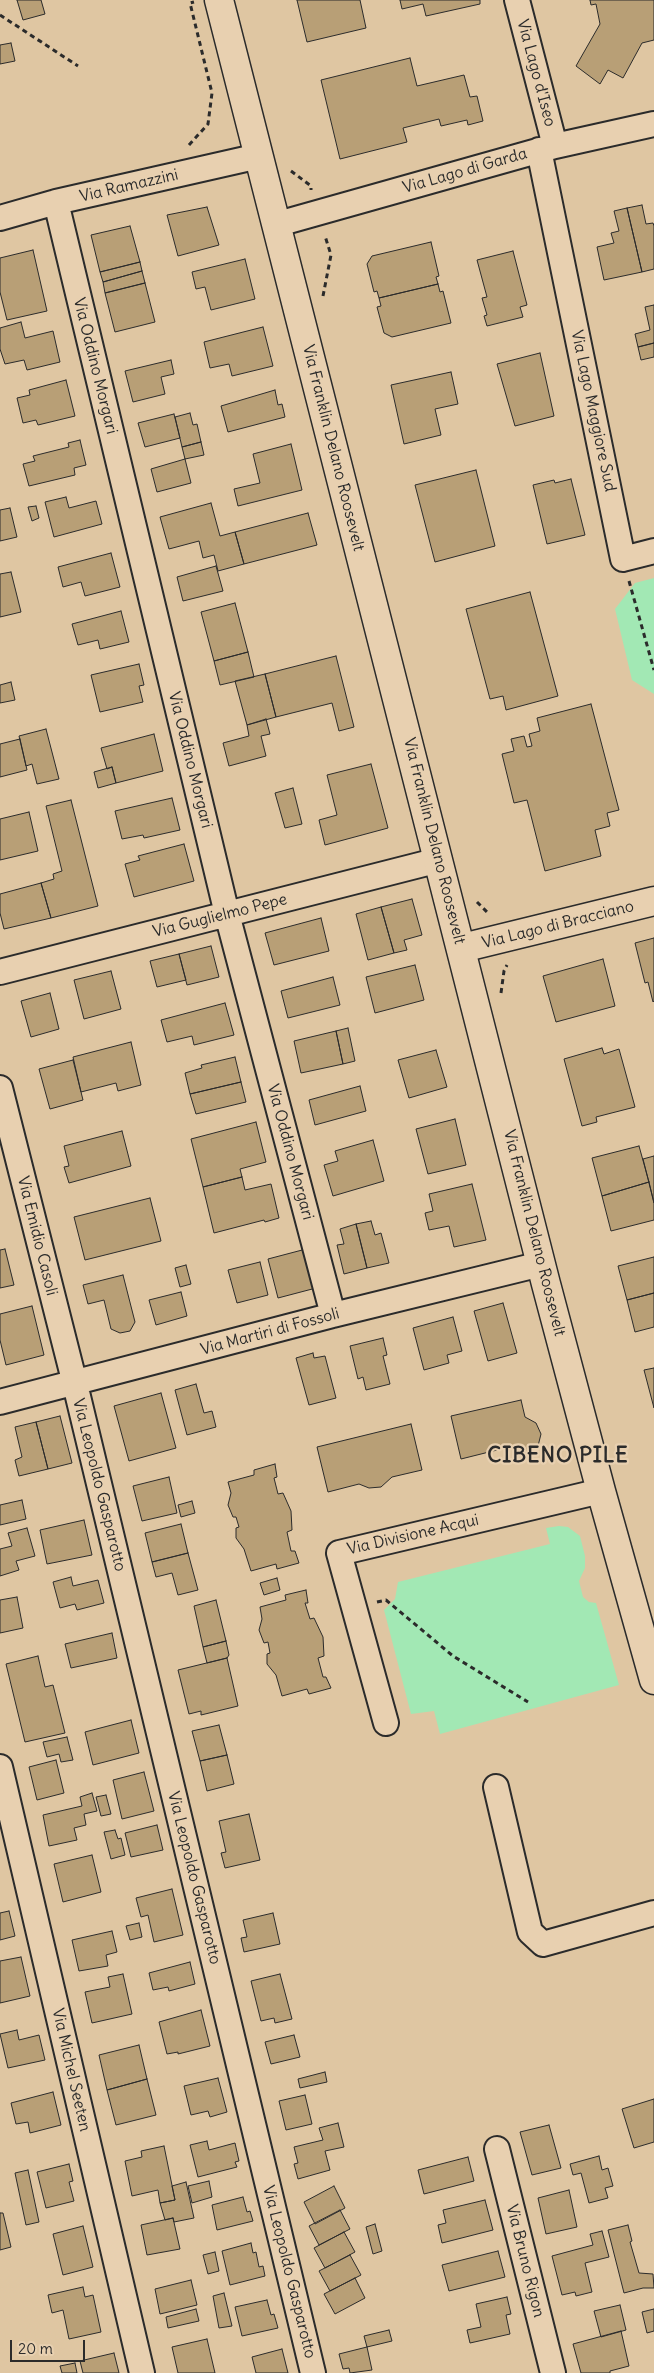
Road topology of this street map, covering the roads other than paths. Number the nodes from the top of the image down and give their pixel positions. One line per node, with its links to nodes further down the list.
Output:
1 (517, 0): 4 (street, Via Lago d'Iseo)
2 (208, 1): 5 (main road, Via Franklin Delano Roosevelt)
3 (654, 124): 4 (street, Via Lago di Garda)
4 (547, 148): 8 (street, Via Lago di Garda); 9 (street, Via Lago Maggiore Sud)
5 (259, 156): 6 (street, Via Ramazzini); 8 (main road, Via Franklin Delano Roosevelt)
6 (56, 202): 7 (street, Via Ramazzini); 12 (street, Via Oddino Morgari)
7 (0, 218)
8 (278, 224): 10 (main road, Via Franklin Delano Roosevelt)
9 (654, 551)
10 (439, 860): 12 (street, Via Guglielmo Pepe); 13 (main road, Via Franklin Delano Roosevelt)
11 (654, 901): 13 (main road, Via Lago di Bracciano)
12 (227, 914): 14 (street, Via Guglielmo Pepe); 17 (street, Via Oddino Morgari)
13 (462, 948): 16 (main road, Via Franklin Delano Roosevelt)
14 (0, 972)
15 (0, 1088): 18 (street, Via Emidio Casoli)
16 (541, 1264): 17 (street, Via Martiri di Fossoli); 20 (main road, Via Franklin Delano Roosevelt)
17 (333, 1315): 18 (street, Via Martiri di Fossoli)
18 (75, 1384): 19 (street, Via Martiri di Fossoli); 28 (street, Via Leopoldo Gasparotto)
19 (0, 1402)
20 (601, 1491): 21 (main road, Via Franklin Delano Roosevelt); 22 (street, Via Divisione Acqui)
21 (654, 1680)
22 (386, 1723)
23 (0, 1767): 27 (street, Via Michel Seeten)
24 (496, 1787): 25 (street)
25 (654, 1913)
26 (497, 2149): 29 (street, Via Bruno Rigon)
27 (142, 2373)
28 (313, 2373)
29 (553, 2373)

